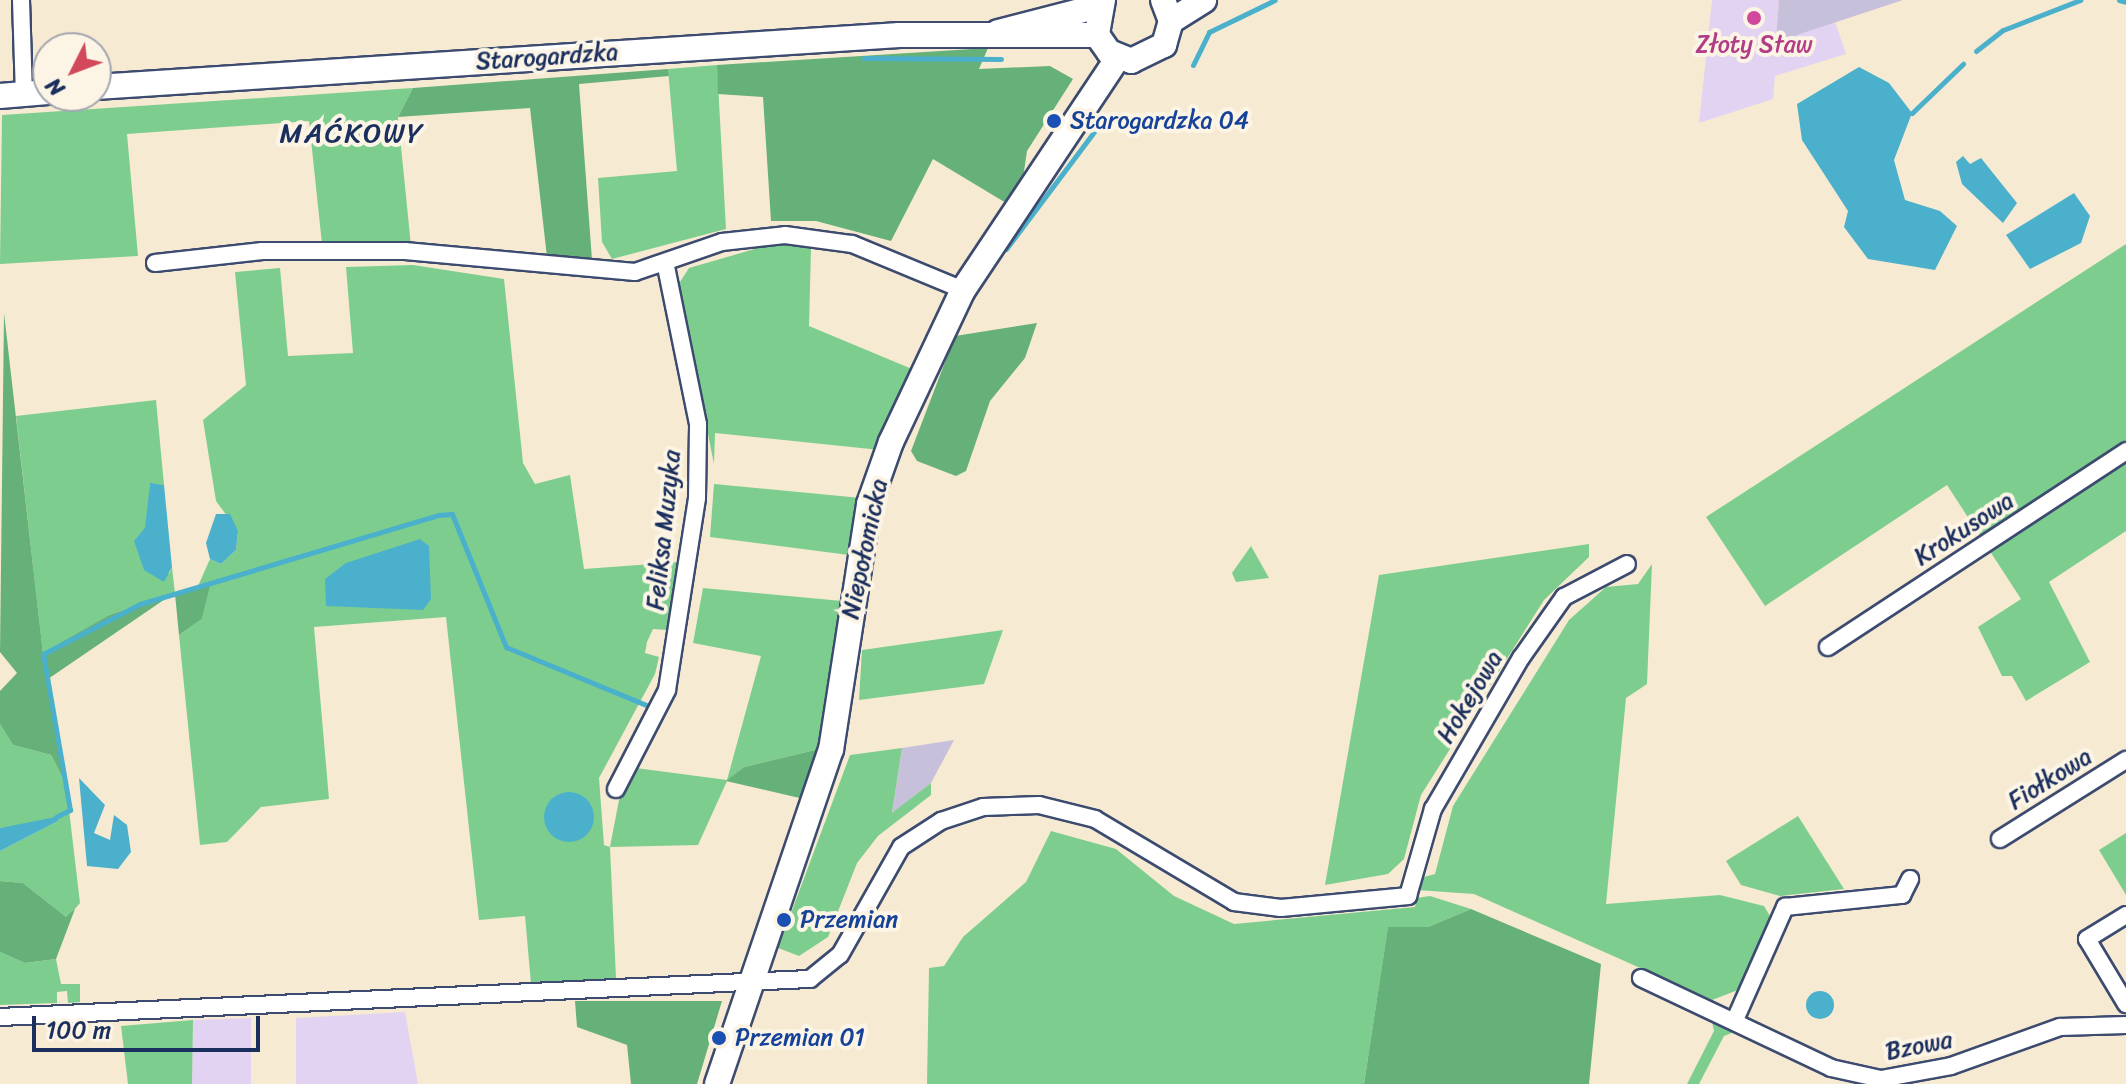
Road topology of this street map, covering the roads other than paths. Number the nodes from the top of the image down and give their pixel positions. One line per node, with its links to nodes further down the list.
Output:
1 (21, 0): 9 (street)
2 (1204, 0): 4 (main road)
3 (1101, 3): 5 (main road, Starogardzka); 6 (main road)
4 (1167, 10): 7 (main road)
5 (998, 32): 6 (main road, Starogardzka); 8 (main road, Starogardzka)
6 (1097, 35): 7 (main road)
7 (1118, 58): 12 (main road, Niepołomicka)
8 (112, 86)
9 (24, 94)
10 (155, 263): 11 (street)
11 (666, 267): 12 (street); 17 (street, Feliksa Muzyka)
12 (963, 290): 22 (main road, Niepołomicka)
13 (2126, 451): 15 (street, Krokusowa)
14 (1627, 564): 22 (street, Hokejowa)
15 (1828, 647)
16 (2126, 760): 18 (street, Fiołkowa)
17 (616, 789)
18 (2000, 839)
19 (1910, 879): 25 (street)
20 (2126, 915): 23 (street)
21 (1641, 978): 25 (street, Bzowa)
22 (747, 983): 24 (street); 28 (main road, Niepołomicka)
23 (2126, 1004)
24 (0, 1017)
25 (1735, 1020): 27 (street, Bzowa)
26 (2126, 1023): 27 (street, Bzowa)
27 (1898, 1081)
28 (717, 1084)

